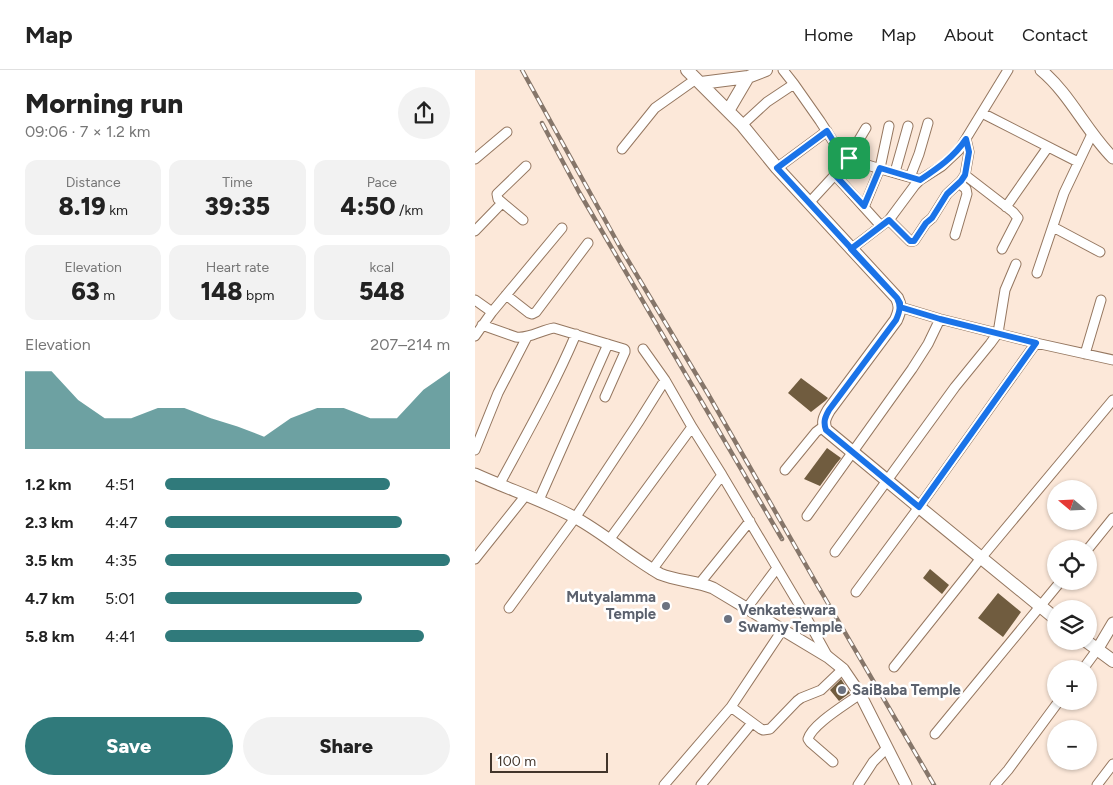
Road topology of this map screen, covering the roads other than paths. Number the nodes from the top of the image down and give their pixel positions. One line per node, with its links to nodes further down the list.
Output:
1 (783, 70): 7 (street)
2 (1008, 70): 9 (street)
3 (1043, 70): 17 (street)
4 (758, 73): 5 (main road); 8 (main road)
5 (734, 74): 6 (main road)
6 (695, 77): 8 (main road); 20 (street)
7 (794, 84): 11 (street); 15 (street)
8 (728, 112): 11 (main road)
9 (982, 113): 18 (street); 19 (street)
10 (928, 123): 31 (street)
11 (742, 125): 26 (main road)
12 (889, 126): 27 (street)
13 (908, 126): 28 (street)
14 (866, 128): 21 (street)
15 (827, 131): 21 (street); 26 (street)
16 (507, 132): 23 (street)
17 (1092, 134): 22 (street); 24 (street)
18 (966, 139): 30 (street); 32 (street)
19 (1048, 146): 24 (street); 37 (street)
20 (622, 149)
21 (849, 158): 27 (street); 29 (street)
22 (1113, 158)
23 (475, 159)
24 (1078, 162): 40 (street)
25 (526, 166): 34 (street)
26 (777, 168): 35 (main road)
27 (880, 168): 28 (street); 36 (street)
28 (895, 172): 31 (street)
29 (835, 175): 35 (street); 36 (street)
30 (965, 175): 33 (street); 37 (street)
31 (910, 177): 32 (street)
32 (920, 180): 39 (street)
33 (959, 182): 39 (street); 43 (street)
34 (502, 203): 38 (street); 42 (street)
35 (809, 203): 45 (main road)
36 (864, 206): 39 (street)
37 (1007, 207): 46 (street)
38 (523, 220)
39 (885, 223): 45 (street)
40 (1053, 227): 47 (street); 49 (street)
41 (562, 228): 50 (street)
42 (475, 231)
43 (955, 235)
44 (588, 243): 50 (street)
45 (851, 249): 53 (main road)
46 (1003, 249)
47 (1100, 252)
48 (1015, 264): 57 (street)
49 (1037, 273)
50 (506, 295): 54 (street)
51 (475, 300): 54 (street)
52 (1101, 300): 64 (street)
53 (900, 307): 55 (street); 70 (main road)
54 (491, 312): 56 (street)
55 (940, 319): 57 (street); 72 (street)
56 (483, 325): 59 (street); 60 (street)
57 (998, 333): 61 (street); 76 (street)
58 (575, 334): 60 (street); 62 (street); 77 (street)
59 (475, 336)
60 (527, 337): 71 (street)
61 (1036, 343): 64 (street); 80 (street)
62 (608, 344): 67 (street); 79 (street)
63 (643, 349): 66 (street)
64 (1085, 354): 65 (street)
65 (1113, 360)
66 (665, 380): 69 (street); 82 (street)
67 (605, 397)
68 (1113, 400): 88 (street)
69 (692, 426): 75 (street); 85 (street)
70 (824, 426): 72 (main road); 73 (street)
71 (475, 450)
72 (853, 453): 76 (main road); 81 (street)
73 (785, 470)
74 (475, 474): 77 (street)
75 (722, 475): 84 (street); 91 (street)
76 (887, 481): 80 (main road); 87 (street)
77 (499, 485): 78 (street)
78 (526, 495): 79 (street); 89 (street)
79 (539, 500): 82 (street)
80 (919, 507): 88 (main road); 94 (street)
81 (807, 516)
82 (575, 518): 85 (street); 96 (street)
83 (1113, 518): 86 (street)
84 (750, 521): 90 (street); 92 (street)
85 (609, 540): 91 (street)
86 (1095, 540)
87 (835, 552)
88 (981, 558): 95 (main road); 105 (street)
89 (475, 559)
90 (777, 568): 97 (street); 102 (street)
91 (652, 570): 92 (street)
92 (700, 583): 97 (street)
93 (1054, 590): 95 (street)
94 (856, 592)
95 (1040, 607): 98 (main road); 111 (street)
96 (509, 608)
97 (747, 608): 100 (street)
98 (1047, 612)
99 (1113, 623): 101 (street)
100 (783, 629): 102 (street); 108 (street)
101 (1097, 650): 103 (street); 104 (main road)
102 (828, 657): 106 (street)
103 (1090, 660)
104 (1113, 661)
105 (894, 668)
106 (843, 669): 107 (street); 110 (street)
107 (860, 694): 112 (street); 113 (street)
108 (731, 707): 110 (street); 115 (street)
109 (1052, 710): 119 (street)
110 (752, 723): 116 (street)
111 (935, 734)
112 (887, 748): 117 (street); 118 (street)
113 (833, 762)
114 (1113, 764): 120 (street)
115 (664, 785)
116 (701, 785)
117 (857, 785)
118 (906, 785)
119 (995, 785)
120 (1097, 785)

